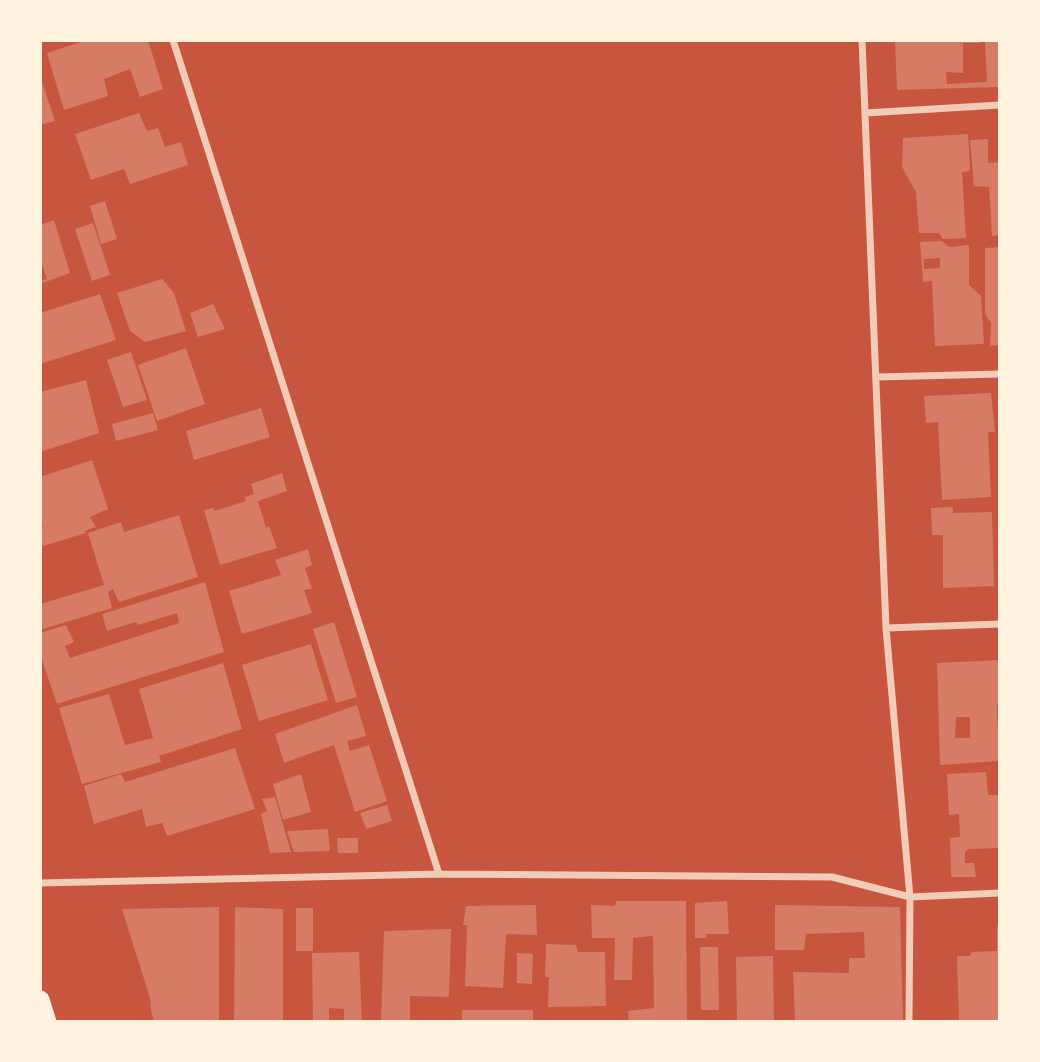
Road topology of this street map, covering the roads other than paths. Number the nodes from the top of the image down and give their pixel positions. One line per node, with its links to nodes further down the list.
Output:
1 (173, 40): 9 (street)
2 (862, 40): 4 (street)
3 (1000, 105): 4 (street)
4 (865, 113): 6 (street)
5 (1000, 374): 6 (street)
6 (876, 377): 8 (street)
7 (1000, 624): 8 (street)
8 (886, 628): 12 (street)
9 (439, 874): 10 (street); 12 (street)
10 (40, 883)
11 (1000, 893): 12 (street)
12 (909, 897): 15 (street)
13 (40, 1000): 14 (highway)
14 (47, 1022)
15 (909, 1022)

